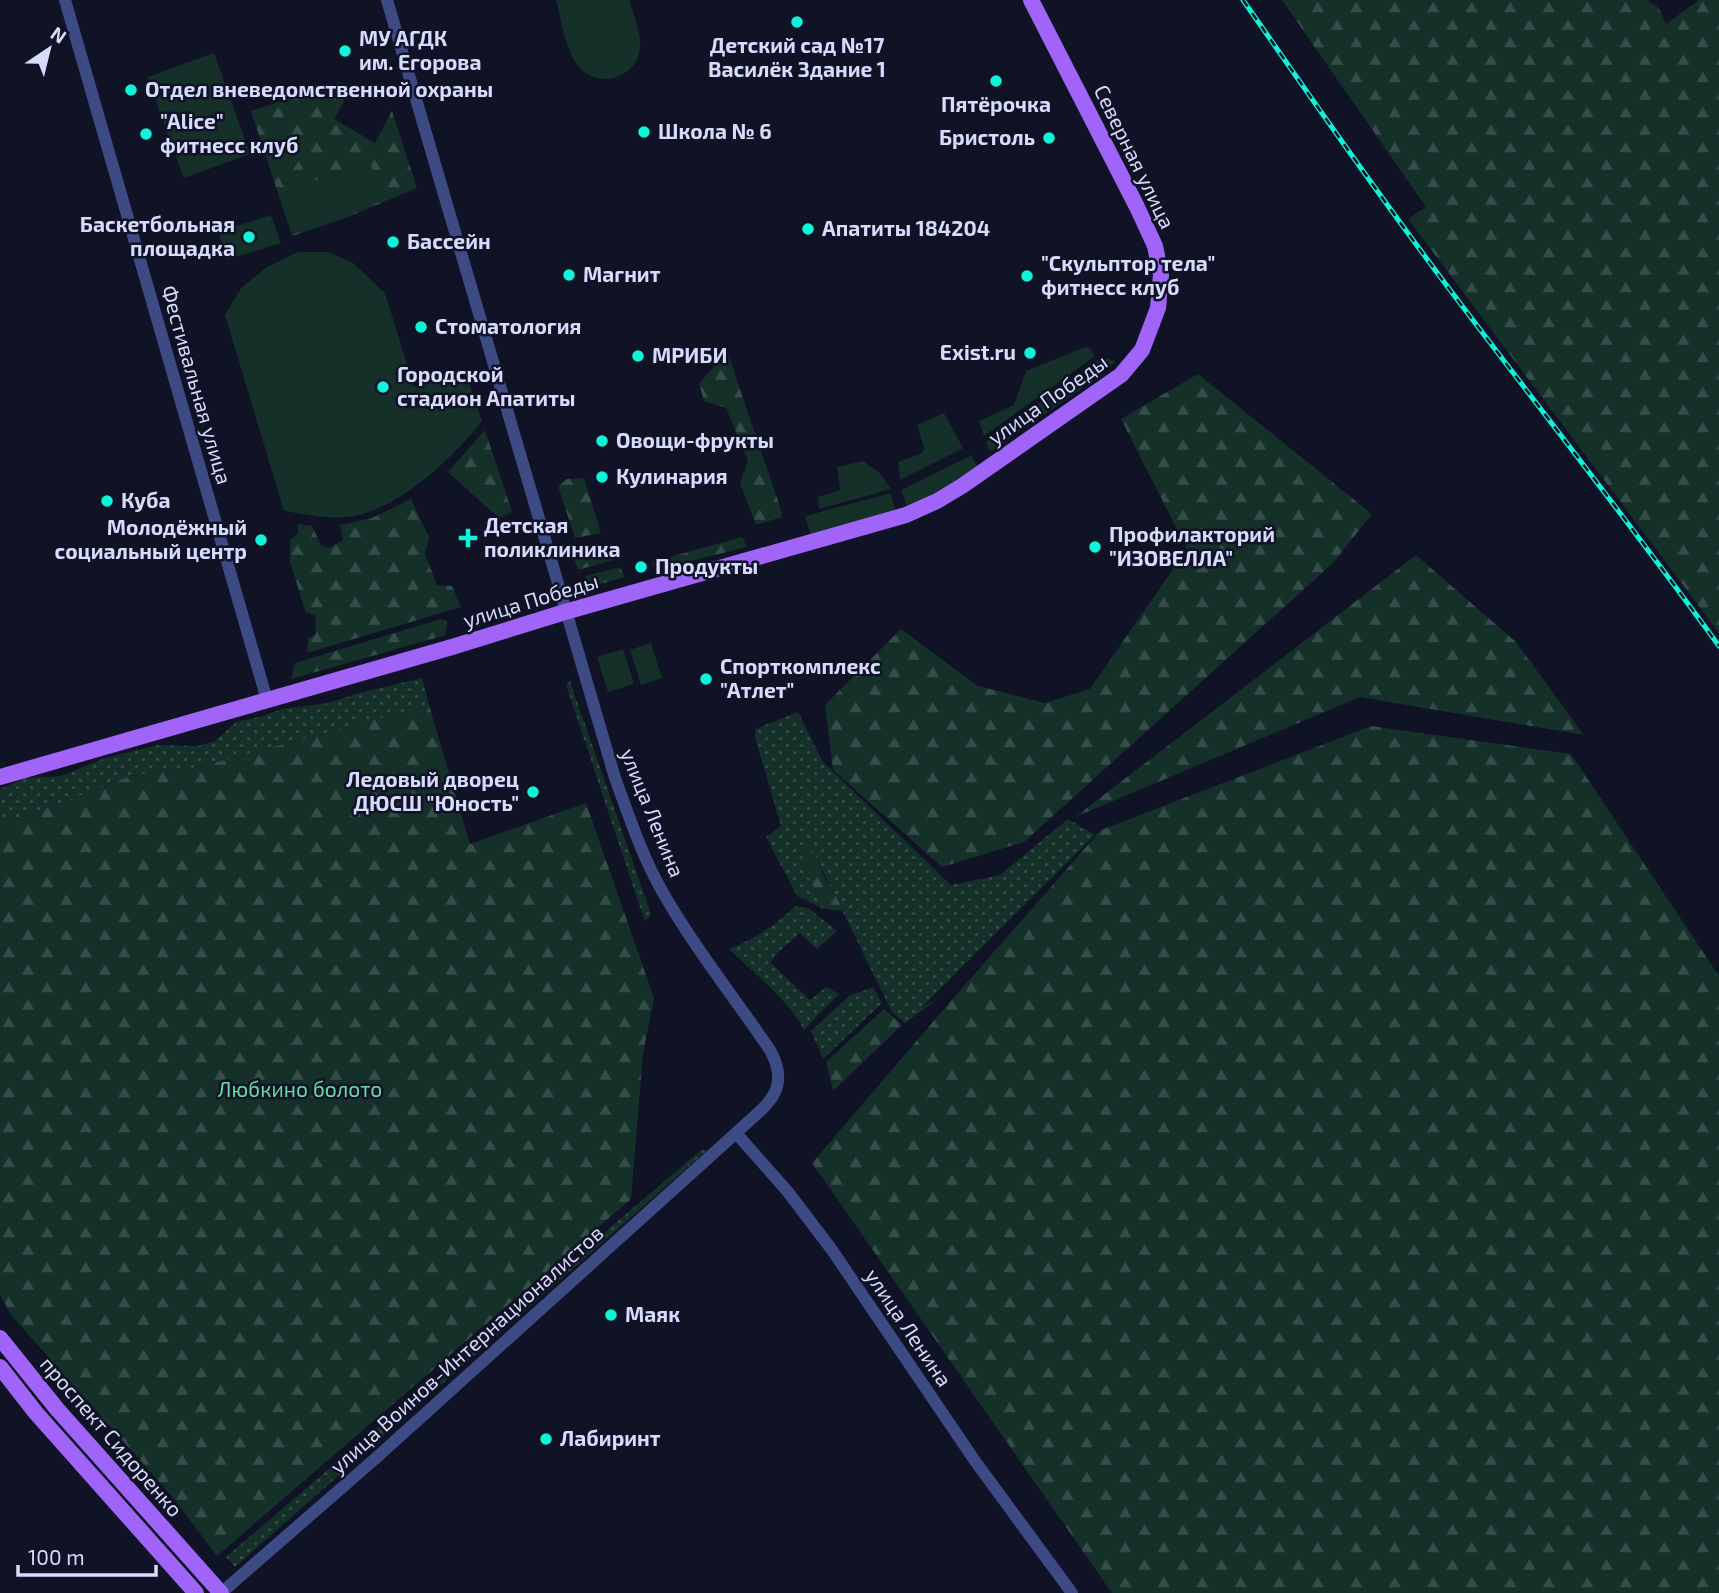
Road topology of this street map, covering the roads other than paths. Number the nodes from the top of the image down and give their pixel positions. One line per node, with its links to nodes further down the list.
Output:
1 (65, 0): 6 (street, Фестивальная улица)
2 (387, 0): 5 (street, улица Ленина)
3 (1031, 0): 4 (main road, Северная улица)
4 (1147, 340): 5 (main road, улица Победы)
5 (565, 612): 6 (main road, улица Победы); 9 (street, улица Ленина)
6 (267, 700): 7 (main road, улица Победы)
7 (0, 777)
8 (706, 937): 9 (street)
9 (696, 946): 10 (street, улица Ленина)
10 (736, 1133): 14 (street, улица Воинов-Интернационалистов); 15 (street, улица Ленина)
11 (0, 1338): 14 (main road, проспект Сидоренко)
12 (0, 1367): 13 (main road, проспект Сидоренко)
13 (197, 1593)
14 (221, 1593)
15 (1072, 1593)

